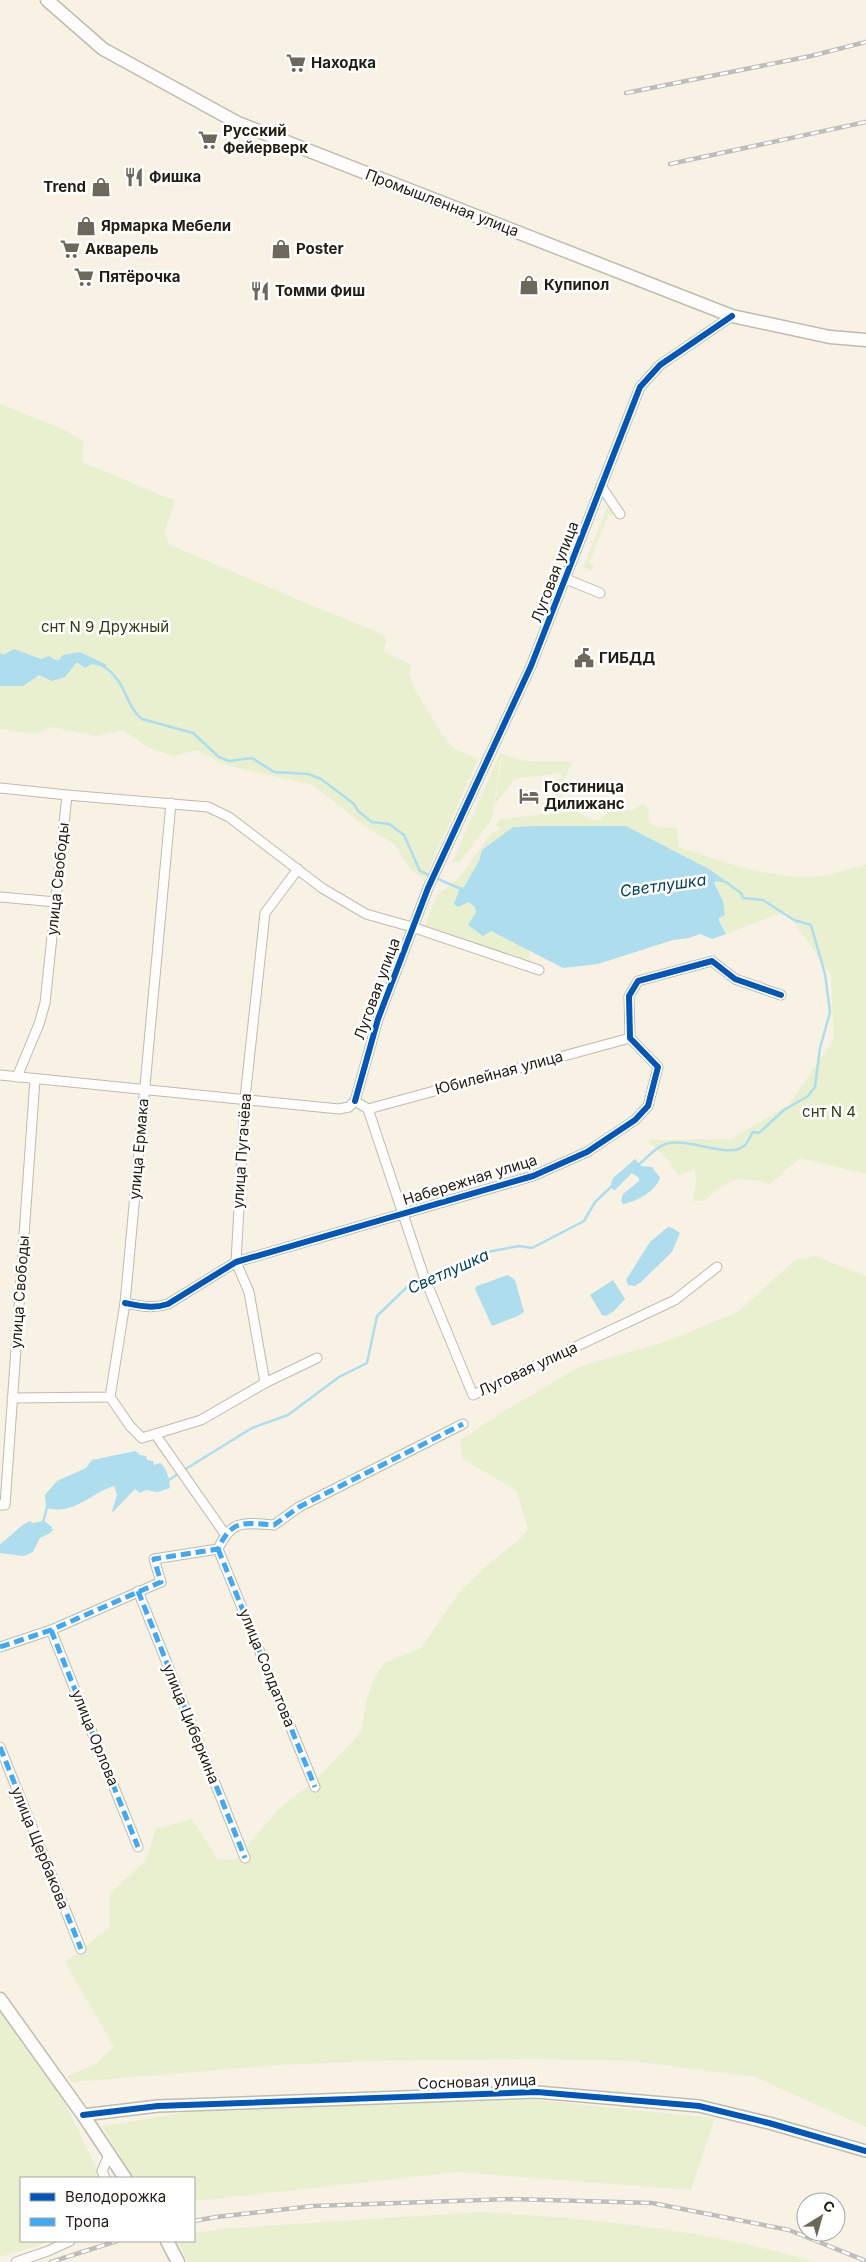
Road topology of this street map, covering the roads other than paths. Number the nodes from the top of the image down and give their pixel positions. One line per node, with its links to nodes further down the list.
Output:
1 (47, 0): 2 (main road, Промышленная улица)
2 (732, 316): 3 (main road, Промышленная улица); 4 (street, Луговая улица)
3 (866, 340)
4 (601, 486): 5 (street); 6 (street, Луговая улица)
5 (620, 514)
6 (566, 579): 7 (street); 14 (street, Луговая улица)
7 (600, 593)
8 (0, 788): 9 (street)
9 (67, 796): 10 (street); 13 (street, улица Свободы)
10 (171, 803): 11 (street); 21 (street, улица Ермака)
11 (298, 868): 14 (street); 22 (street, улица Пугачёва)
12 (0, 897): 13 (street)
13 (56, 902): 19 (street, улица Свободы)
14 (412, 927): 15 (street); 23 (street, Луговая улица)
15 (538, 970)
16 (781, 995): 17 (street)
17 (630, 1038): 24 (street, Юбилейная улица); 25 (street, Набережная улица)
18 (0, 1075): 19 (street)
19 (17, 1077): 20 (street)
20 (35, 1079): 21 (street); 32 (street, улица Свободы)
21 (145, 1088): 22 (street); 28 (street, улица Ермака)
22 (245, 1098): 23 (street); 26 (street, улица Пугачёва)
23 (355, 1101): 24 (street)
24 (368, 1109): 25 (street, Луговая улица)
25 (402, 1214): 26 (street, Набережная улица); 27 (street, Луговая улица)
26 (236, 1262): 28 (street, Набережная улица); 30 (street, улица Пугачёва)
27 (718, 1266)
28 (125, 1303): 31 (street, улица Ермака)
29 (317, 1358): 30 (street)
30 (265, 1384): 34 (street)
31 (110, 1397): 32 (street); 34 (street)
32 (12, 1398): 35 (street, улица Свободы)
33 (462, 1424): 36 (street)
34 (155, 1434): 36 (street)
35 (2, 1505)
36 (225, 1534): 37 (street)
37 (218, 1549): 38 (street); 42 (street, улица Солдатова)
38 (138, 1591): 39 (street); 44 (street, улица Циберкина)
39 (51, 1630): 40 (street); 43 (street, улица Орлова)
40 (0, 1647)
41 (0, 1747): 45 (street, улица Щербакова)
42 (315, 1787)
43 (138, 1847)
44 (244, 1858)
45 (81, 1949)
46 (0, 1999): 47 (main road)
47 (83, 2115): 48 (street, Сосновая улица); 49 (main road)
48 (866, 2151)
49 (109, 2155): 50 (street); 51 (main road)
50 (105, 2177)
51 (125, 2177)
52 (67, 2242): 54 (street)
53 (168, 2242): 55 (main road)
54 (16, 2262)
55 (178, 2262)

